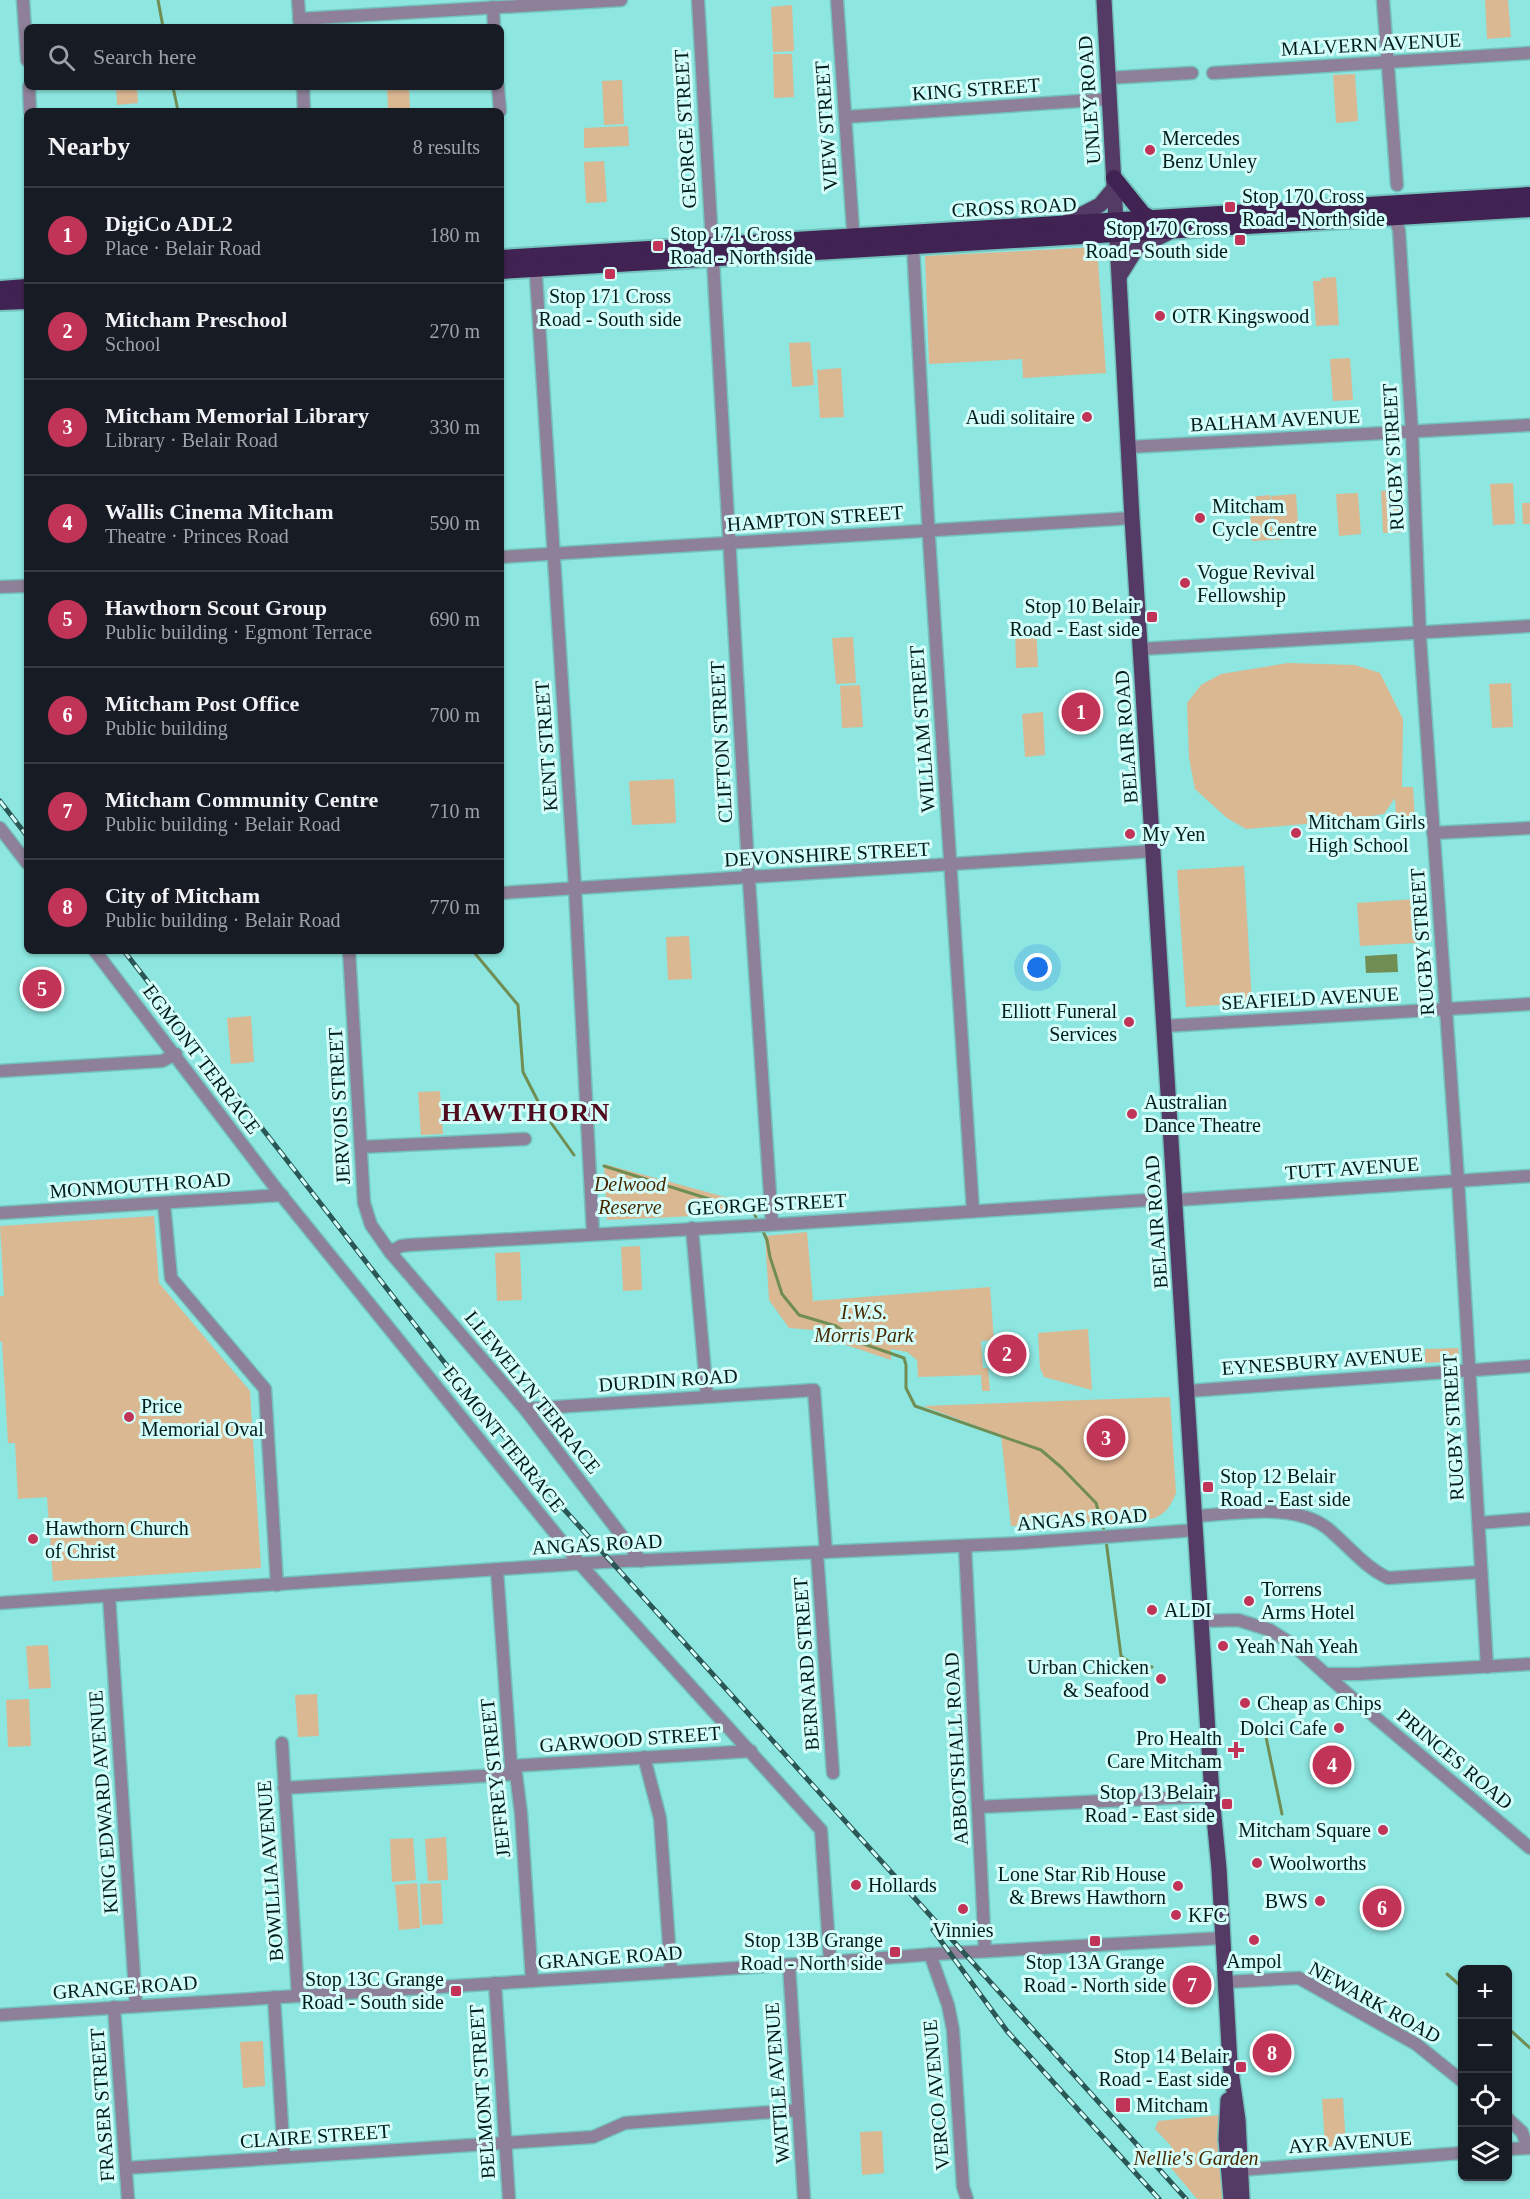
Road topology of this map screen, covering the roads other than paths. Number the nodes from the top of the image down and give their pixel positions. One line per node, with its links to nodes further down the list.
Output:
1 (23, 0): 10 (street)
2 (298, 0): 9 (street)
3 (621, 0): 8 (street)
4 (698, 0): 36 (street, GEORGE STREET)
5 (837, 0): 24 (street, VIEW STREET)
6 (1104, 0): 16 (main road, UNLEY ROAD)
7 (1383, 0): 13 (street)
8 (493, 7): 9 (street); 11 (street)
9 (299, 23)
10 (25, 24)
11 (494, 24)
12 (1530, 53): 13 (street, MALVERN AVENUE)
13 (1387, 63): 15 (street, MALVERN AVENUE); 26 (street)
14 (1192, 73): 16 (street)
15 (1213, 73)
16 (1108, 78): 20 (main road, UNLEY ROAD)
17 (29, 90): 21 (street)
18 (303, 90): 22 (street)
19 (498, 90): 23 (street)
20 (1109, 99): 24 (street, KING STREET); 25 (main road, UNLEY ROAD)
21 (30, 108)
22 (304, 108)
23 (500, 108)
24 (845, 117): 34 (street, VIEW STREET)
25 (1115, 183): 30 (highway); 31 (main road); 32 (main road, UNLEY ROAD)
26 (1397, 185)
27 (1530, 195): 30 (highway, CROSS ROAD)
28 (1530, 208): 29 (highway, CROSS ROAD)
29 (1394, 216): 33 (highway, CROSS ROAD); 46 (street, RUGBY STREET)
30 (1152, 219): 32 (highway, CROSS ROAD)
31 (1059, 226): 32 (highway, CROSS ROAD); 34 (highway, CROSS ROAD)
32 (1117, 228): 33 (highway, CROSS ROAD); 35 (highway, CROSS ROAD); 40 (main road, BELAIR ROAD)
33 (1172, 231): 40 (main road)
34 (854, 242): 35 (highway, CROSS ROAD); 36 (highway, CROSS ROAD)
35 (913, 245): 49 (street, WILLIAM STREET)
36 (712, 251): 38 (highway, CROSS ROAD); 50 (street, CLIFTON STREET)
37 (504, 258): 38 (highway, CROSS ROAD)
38 (536, 262): 39 (highway, CROSS ROAD); 51 (street, KENT STREET)
39 (504, 270)
40 (1120, 275): 47 (main road, BELAIR ROAD)
41 (24, 287): 42 (highway)
42 (0, 289)
43 (24, 301): 44 (highway)
44 (0, 302)
45 (1530, 425): 46 (street, BALHAM AVENUE)
46 (1412, 433): 47 (street, BALHAM AVENUE); 56 (street, RUGBY STREET)
47 (1129, 447): 48 (main road, BELAIR ROAD)
48 (1132, 518): 49 (street, HAMPTON STREET); 57 (main road, BELAIR ROAD)
49 (928, 531): 50 (street, HAMPTON STREET); 63 (street, WILLIAM STREET)
50 (729, 543): 51 (street, HAMPTON STREET); 64 (street, CLIFTON STREET)
51 (553, 554): 52 (street, HAMPTON STREET); 65 (street, KENT STREET)
52 (504, 557)
53 (24, 586): 54 (street)
54 (0, 587)
55 (1530, 626): 56 (street)
56 (1419, 631): 57 (street); 60 (street, RUGBY STREET)
57 (1141, 649): 61 (main road, BELAIR ROAD)
58 (0, 828): 62 (street)
59 (1530, 828): 60 (street)
60 (1433, 833): 70 (street, RUGBY STREET)
61 (1155, 852): 63 (street, DEVONSHIRE STREET); 71 (main road, BELAIR ROAD)
62 (24, 859)
63 (951, 866): 64 (street, DEVONSHIRE STREET); 82 (street, WILLIAM STREET)
64 (749, 878): 65 (street, DEVONSHIRE STREET); 84 (street, CLIFTON STREET)
65 (575, 888): 66 (street, DEVONSHIRE STREET); 86 (street, KENT STREET)
66 (504, 893)
67 (97, 954): 72 (street, EGMONT TERRACE)
68 (349, 954): 75 (street, JERVOIS STREET)
69 (1530, 1004): 70 (street, SEAFIELD AVENUE)
70 (1446, 1009): 71 (street, SEAFIELD AVENUE); 77 (street, RUGBY STREET)
71 (1165, 1026): 80 (main road, BELAIR ROAD)
72 (176, 1054): 73 (street); 78 (street, EGMONT TERRACE)
73 (0, 1071)
74 (525, 1139): 75 (street)
75 (361, 1148): 87 (street, JERVOIS STREET)
76 (1530, 1176): 77 (street, TUTT AVENUE)
77 (1458, 1180): 80 (street, TUTT AVENUE); 89 (street, RUGBY STREET)
78 (282, 1195): 81 (street, MONMOUTH ROAD); 100 (street, EGMONT TERRACE)
79 (1148, 1200): 82 (street, GEORGE STREET)
80 (1176, 1200): 91 (main road, BELAIR ROAD)
81 (164, 1203): 83 (street, MONMOUTH ROAD); 103 (street)
82 (973, 1211): 84 (street, GEORGE STREET)
83 (0, 1213)
84 (771, 1224): 85 (street, GEORGE STREET)
85 (692, 1228): 86 (street, GEORGE STREET); 92 (street)
86 (593, 1234): 87 (street, GEORGE STREET)
87 (390, 1252): 93 (street, LLEWELYN TERRACE)
88 (1530, 1366): 89 (street, EYNESBURY AVENUE)
89 (1470, 1370): 91 (street, EYNESBURY AVENUE); 96 (street, RUGBY STREET)
90 (813, 1390): 92 (street, DURDIN ROAD); 98 (street, BERNARD STREET)
91 (1188, 1391): 95 (main road, BELAIR ROAD)
92 (707, 1396): 93 (street, DURDIN ROAD)
93 (525, 1409): 99 (street, LLEWELYN TERRACE)
94 (1530, 1519): 96 (street)
95 (1196, 1523): 97 (street, ANGAS ROAD); 102 (street, ANGAS ROAD); 106 (main road, BELAIR ROAD)
96 (1479, 1523): 102 (street, RUGBY STREET)
97 (965, 1546): 98 (street, ANGAS ROAD); 119 (street, ABBOTSHALL ROAD)
98 (821, 1553): 99 (street, ANGAS ROAD); 116 (street, BERNARD STREET)
99 (641, 1561): 100 (street, ANGAS ROAD)
100 (580, 1564): 101 (street, ANGAS ROAD); 113 (street, EGMONT TERRACE)
101 (497, 1570): 103 (street, ANGAS ROAD); 115 (street, JEFFREY STREET)
102 (1482, 1572): 108 (street, RUGBY STREET)
103 (277, 1585): 104 (street, ANGAS ROAD)
104 (109, 1596): 105 (street, ANGAS ROAD); 132 (street, KING EDWARD AVENUE)
105 (0, 1603)
106 (1202, 1621): 109 (street, PRINCES ROAD); 118 (main road, BELAIR ROAD)
107 (1530, 1664): 108 (street)
108 (1487, 1666): 110 (street)
109 (1326, 1674): 110 (street); 111 (street, PRINCES ROAD)
110 (1357, 1674): 111 (street)
111 (1349, 1695): 120 (street, PRINCES ROAD)
112 (282, 1743): 117 (street, BOWILLIA AVENUE)
113 (751, 1751): 114 (street, GARWOOD STREET); 124 (street, EGMONT TERRACE)
114 (644, 1757): 115 (street, GARWOOD STREET); 126 (street)
115 (513, 1770): 117 (street, GARWOOD STREET); 127 (street, JEFFREY STREET)
116 (833, 1773)
117 (284, 1788): 130 (street, BOWILLIA AVENUE)
118 (1212, 1796): 119 (street); 121 (main road, BELAIR ROAD)
119 (978, 1807): 122 (street, ABBOTSHALL ROAD)
120 (1530, 1848)
121 (1223, 1938): 122 (street, GRANGE ROAD); 128 (main road, BELAIR ROAD)
122 (985, 1951): 123 (street, GRANGE ROAD)
123 (930, 1954): 124 (street, GRANGE ROAD); 149 (street, VERCO AVENUE)
124 (830, 1962): 125 (street, GRANGE ROAD)
125 (789, 1965): 126 (street, GRANGE ROAD); 137 (street, WATTLE AVENUE)
126 (671, 1972): 127 (street, GRANGE ROAD)
127 (532, 1981): 129 (street, GRANGE ROAD)
128 (1225, 1982): 135 (main road, BELAIR ROAD); 136 (street, NEWARK ROAD)
129 (495, 1983): 130 (street, GRANGE ROAD); 139 (street, BELMONT STREET)
130 (298, 1996): 131 (street, GRANGE ROAD)
131 (274, 1997): 132 (street, GRANGE ROAD); 143 (street)
132 (136, 2006): 133 (street, GRANGE ROAD)
133 (114, 2007): 134 (street, GRANGE ROAD); 144 (street, FRASER STREET)
134 (0, 2015)
135 (1230, 2064): 145 (main road, BELAIR ROAD); 150 (main road, BELAIR ROAD)
136 (1458, 2078)
137 (798, 2110): 139 (street, CLAIRE STREET); 148 (street, WATTLE AVENUE)
138 (1512, 2123): 140 (street)
139 (506, 2144): 143 (street, CLAIRE STREET); 147 (street, BELMONT STREET)
140 (1529, 2148): 141 (street)
141 (1512, 2150)
142 (1458, 2153): 145 (street, AYR AVENUE)
143 (284, 2157): 144 (street, CLAIRE STREET)
144 (126, 2168): 146 (street, FRASER STREET)
145 (1240, 2170): 151 (main road, BELAIR ROAD)
146 (128, 2199)
147 (509, 2199)
148 (804, 2199)
149 (967, 2199)
150 (1231, 2199)
151 (1242, 2199)

